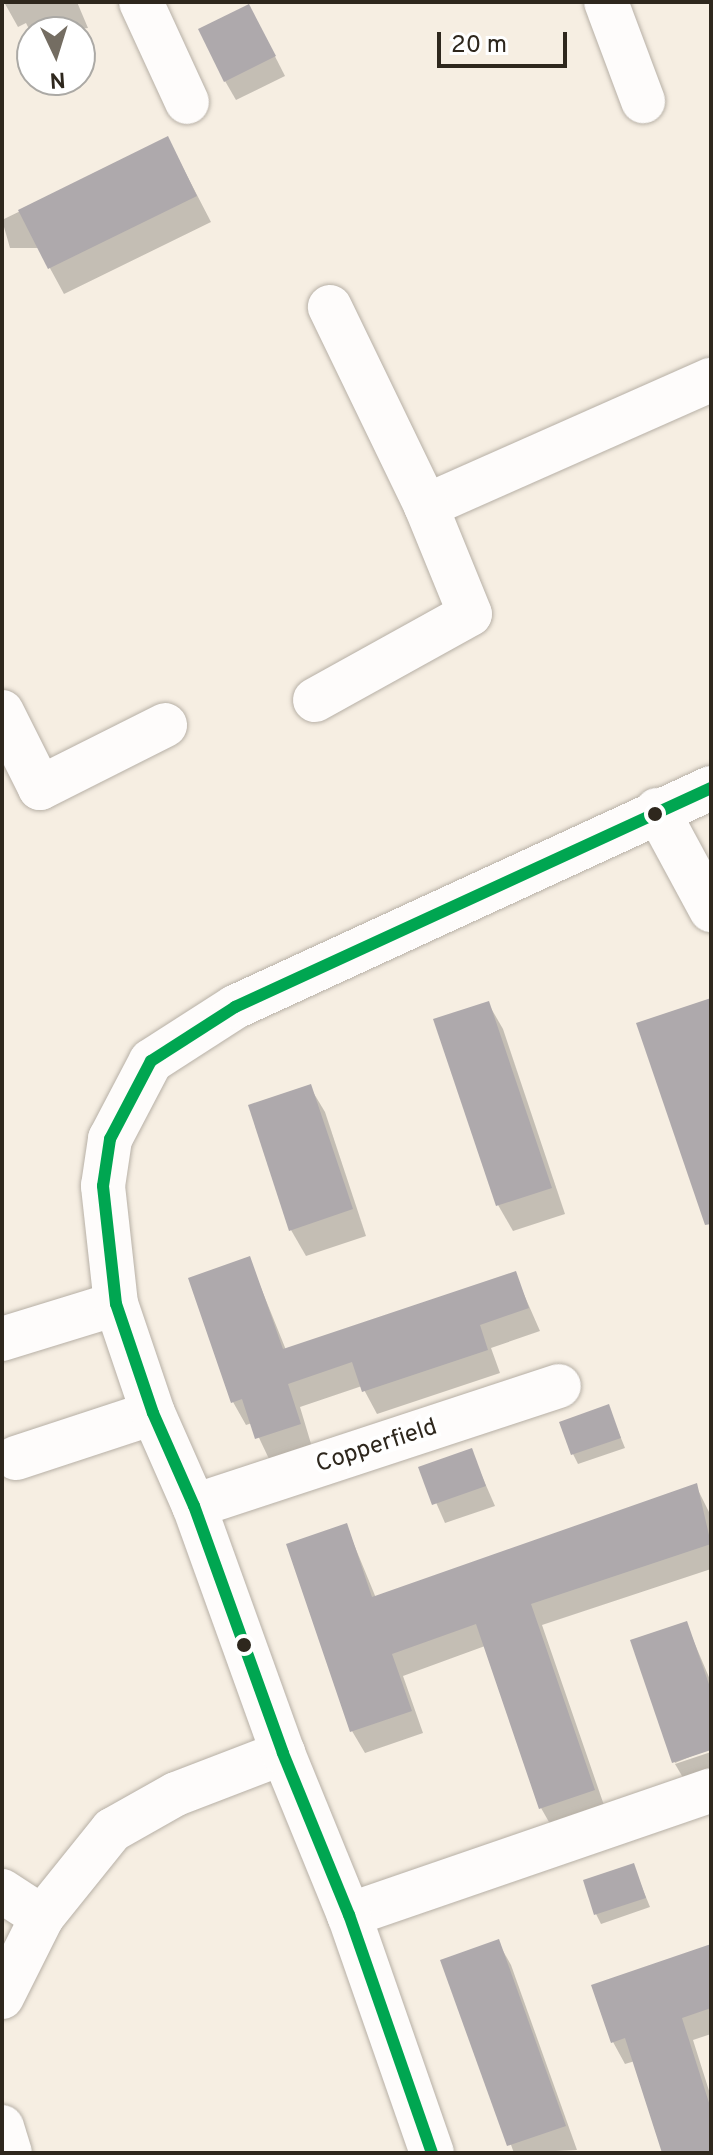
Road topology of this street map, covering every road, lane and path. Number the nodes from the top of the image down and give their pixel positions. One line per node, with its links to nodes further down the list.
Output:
1 (606, 2): 3 (street)
2 (143, 3): 4 (street)
3 (643, 101)
4 (187, 102)
5 (330, 307): 7 (street)
6 (711, 380): 7 (street)
7 (426, 506): 8 (street)
8 (315, 700)
9 (2, 712): 10 (street)
10 (165, 725)
11 (711, 788): 12 (street)
12 (657, 810): 13 (street); 14 (street)
13 (711, 910)
14 (116, 1304): 15 (street); 17 (street)
15 (2, 1339)
16 (559, 1386): 19 (street, Copperfield)
17 (153, 1413): 18 (street); 19 (street)
18 (16, 1458)
19 (194, 1506): 20 (street)
20 (283, 1753): 23 (street); 24 (street)
21 (711, 1790): 23 (street)
22 (2, 1891): 24 (street)
23 (349, 1915): 28 (street)
24 (42, 1917): 25 (street)
25 (2, 1997)
26 (2, 2127): 27 (street)
27 (10, 2153)
28 (432, 2153)

